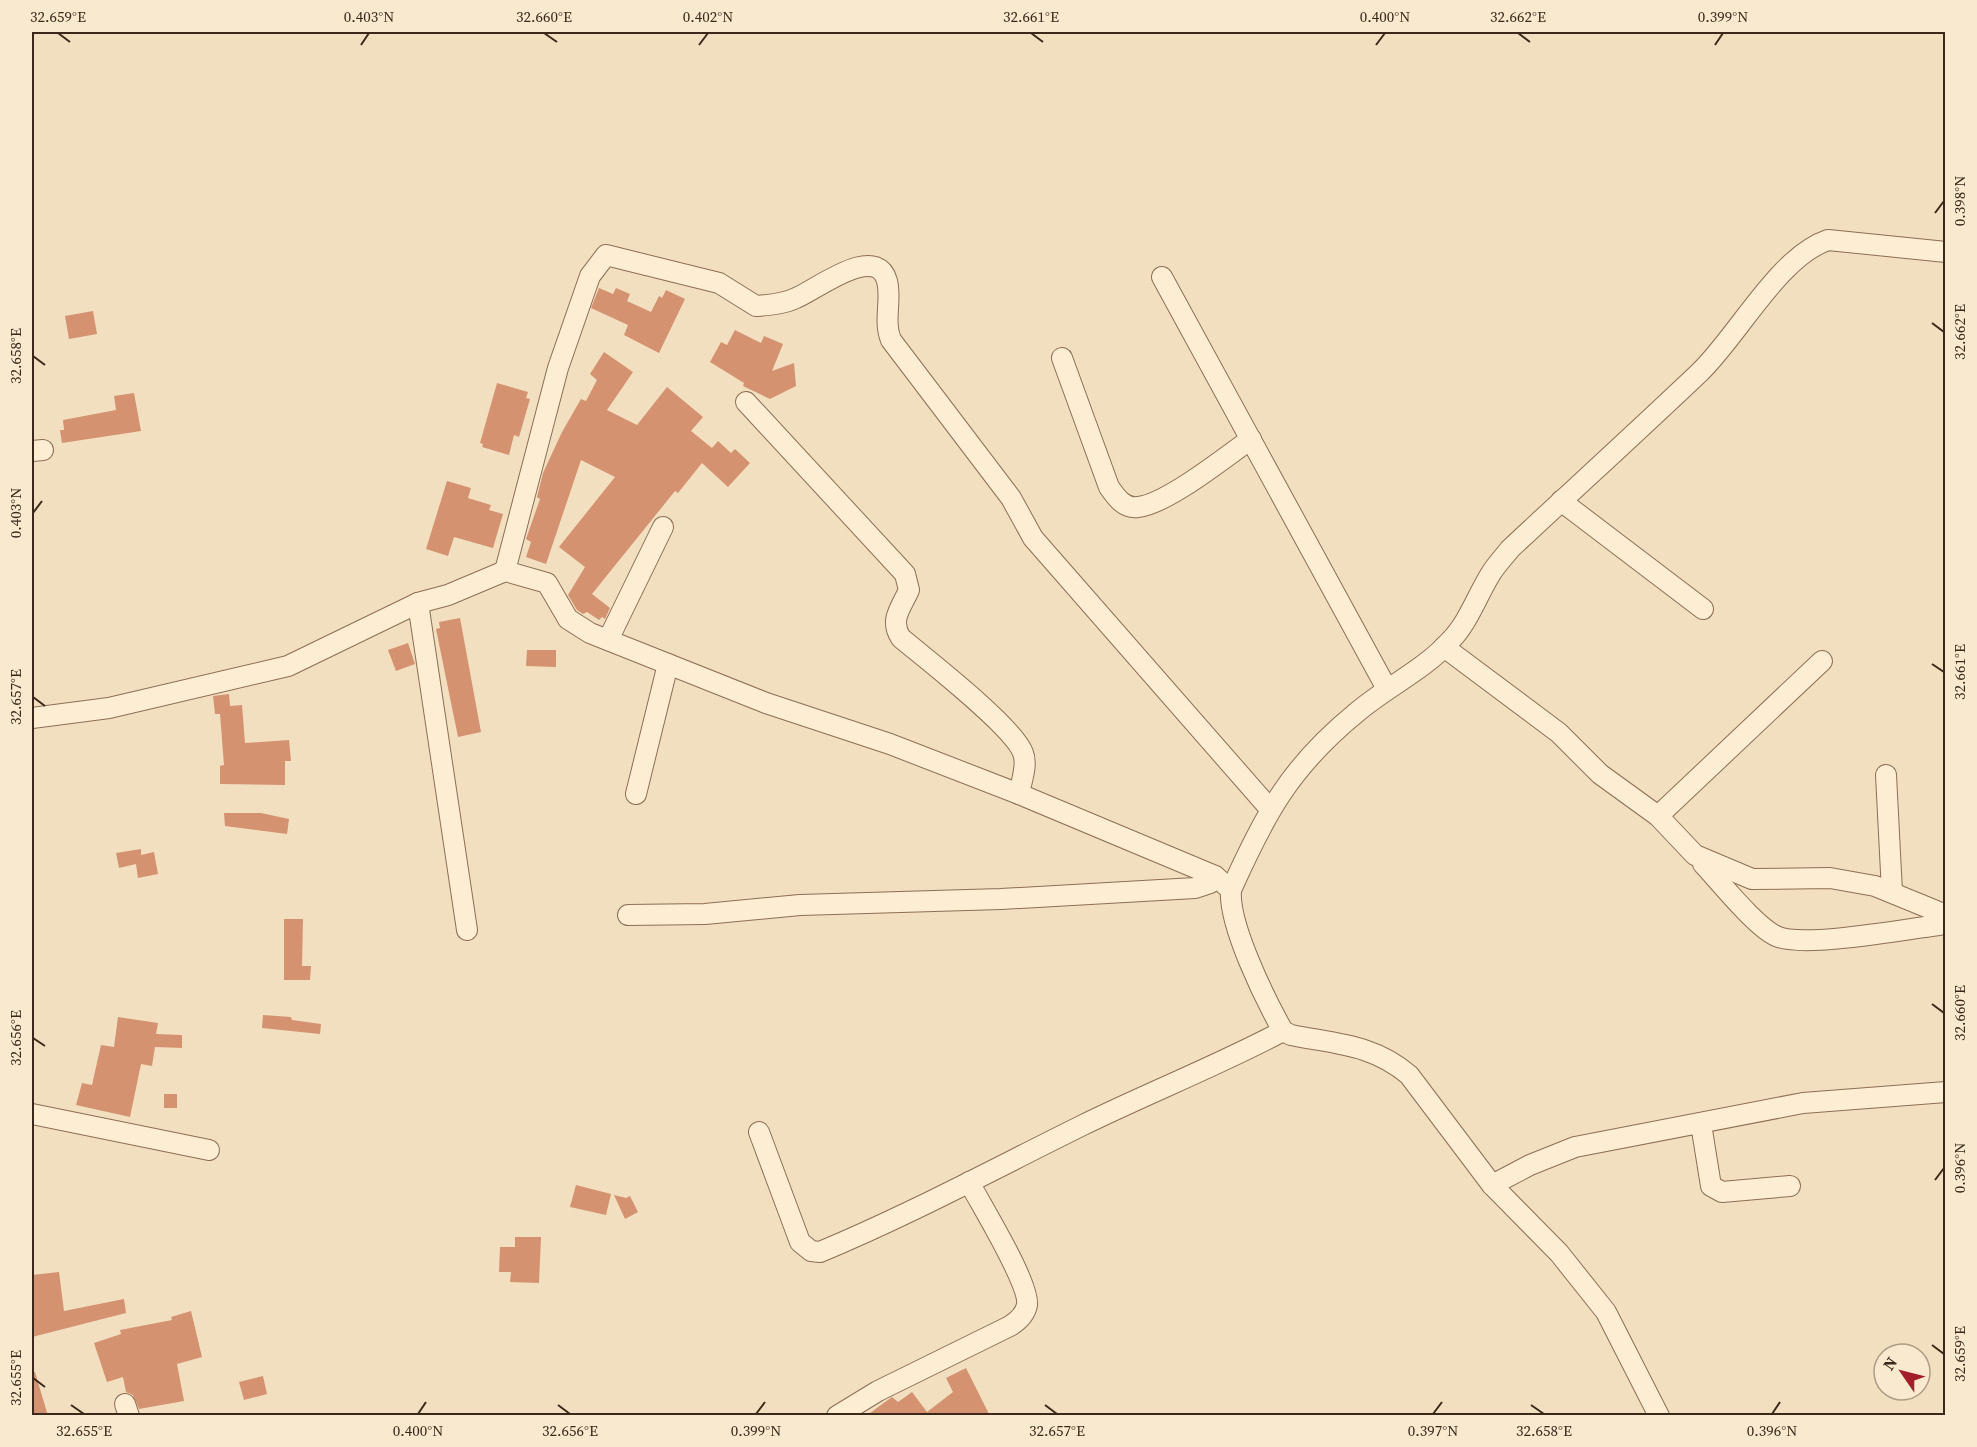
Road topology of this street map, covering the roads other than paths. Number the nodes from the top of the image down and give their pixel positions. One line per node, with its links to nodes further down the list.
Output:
1 (1946, 252): 6 (street)
2 (1162, 277): 5 (street)
3 (1062, 358): 5 (street)
4 (746, 402): 19 (street)
5 (1251, 439): 15 (street)
6 (1561, 501): 10 (street); 12 (street)
7 (663, 527): 11 (street)
8 (505, 571): 9 (street); 11 (street); 20 (street)
9 (418, 603): 16 (street); 29 (street)
10 (1703, 609)
11 (608, 640): 14 (street)
12 (1444, 647): 15 (street); 21 (street)
13 (1822, 661): 21 (street)
14 (668, 664): 18 (street); 19 (street)
15 (1387, 689): 20 (street)
16 (32, 718)
17 (1886, 775): 25 (street)
18 (636, 794)
19 (1019, 794): 23 (street)
20 (1270, 809): 24 (street)
21 (1658, 816): 22 (street)
22 (1695, 855): 25 (street); 28 (street)
23 (1215, 876): 24 (street); 26 (street)
24 (1231, 890): 30 (street)
25 (1892, 892): 27 (street)
26 (628, 915)
27 (1946, 915)
28 (1946, 924)
29 (467, 930)
30 (1282, 1031): 36 (street); 37 (street)
31 (1946, 1092): 33 (street)
32 (32, 1114): 35 (street)
33 (1701, 1124): 37 (street); 38 (street)
34 (759, 1132): 36 (street)
35 (209, 1150)
36 (969, 1182): 39 (street)
37 (1492, 1185): 40 (street)
38 (1790, 1186)
39 (837, 1416)
40 (1659, 1416)

